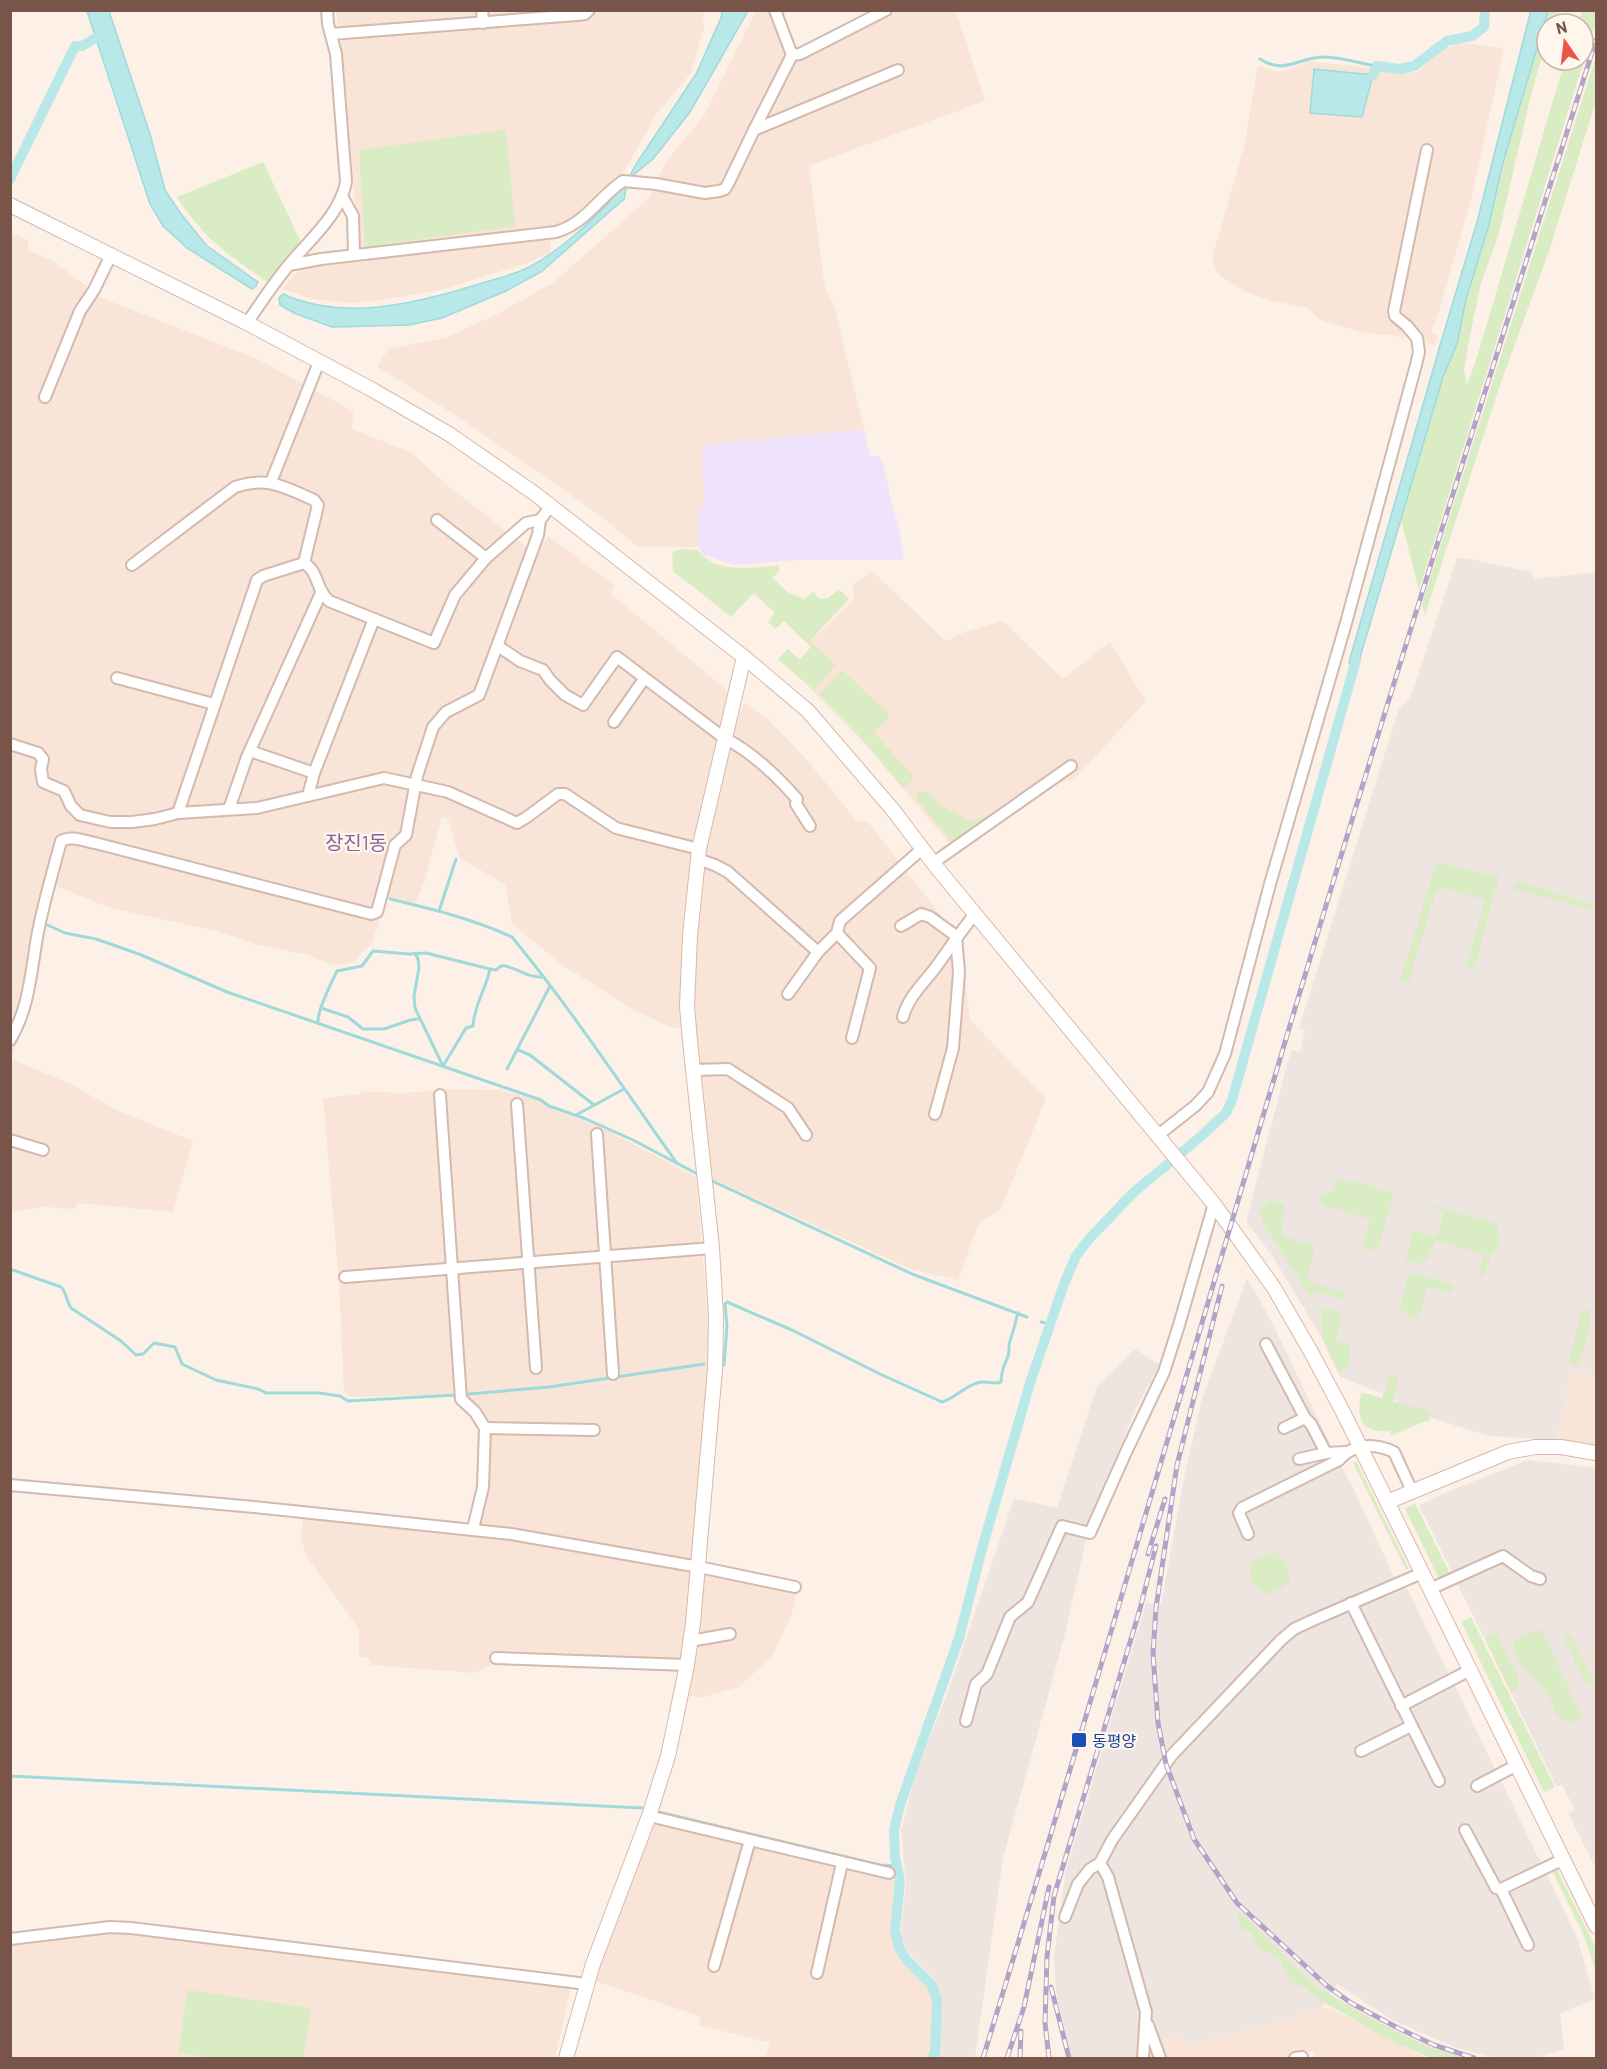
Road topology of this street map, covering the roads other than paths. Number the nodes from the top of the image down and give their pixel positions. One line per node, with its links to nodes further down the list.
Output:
1 (327, 10): 7 (street)
2 (482, 10): 6 (street)
3 (589, 10): 6 (street)
4 (775, 10): 8 (street)
5 (886, 10): 8 (street)
6 (483, 23): 7 (street)
7 (331, 34): 12 (street)
8 (792, 54): 10 (street)
9 (898, 70): 10 (street)
10 (754, 130): 15 (street)
11 (1427, 150): 64 (street)
12 (343, 198): 15 (street); 16 (street)
13 (10, 205): 14 (main road)
14 (111, 255): 17 (main road); 19 (street)
15 (354, 255): 16 (street)
16 (289, 265): 17 (street)
17 (247, 323): 18 (main road)
18 (319, 362): 20 (street); 21 (main road)
19 (45, 397)
20 (271, 482): 25 (street); 26 (street)
21 (551, 506): 23 (street); 30 (main road)
22 (437, 520): 24 (street)
23 (540, 520): 24 (street); 29 (street)
24 (486, 558): 28 (street)
25 (304, 563): 27 (street); 33 (street)
26 (132, 565)
27 (321, 593): 28 (street); 37 (street)
28 (374, 619): 39 (street)
29 (498, 646): 32 (street); 40 (street)
30 (744, 657): 35 (main road); 45 (main road)
31 (117, 678): 33 (street)
32 (644, 679): 34 (street); 35 (street)
33 (214, 704): 43 (street)
34 (614, 722)
35 (724, 738): 44 (street); 46 (main road)
36 (10, 744): 43 (street)
37 (250, 751): 39 (street); 42 (street)
38 (1071, 766): 47 (street)
39 (314, 773): 41 (street)
40 (416, 784): 41 (street); 46 (street); 56 (street)
41 (308, 796): 42 (street)
42 (229, 810): 43 (street)
43 (178, 813)
44 (810, 826)
45 (922, 849): 47 (main road); 50 (street)
46 (698, 854): 52 (street); 57 (main road)
47 (933, 863): 48 (main road)
48 (975, 914): 51 (street); 64 (main road)
49 (901, 926): 51 (street)
50 (837, 933): 52 (street); 55 (street)
51 (956, 936): 54 (street); 60 (street)
52 (818, 952): 53 (street)
53 (788, 994)
54 (903, 1017)
55 (852, 1038)
56 (10, 1040)
57 (694, 1070): 62 (street); 67 (main road)
58 (440, 1095): 70 (street)
59 (517, 1104): 69 (street)
60 (935, 1114)
61 (597, 1134): 68 (street)
62 (806, 1135)
63 (10, 1140): 65 (street)
64 (1161, 1141): 66 (main road)
65 (43, 1150)
66 (1214, 1204): 79 (main road); 101 (street)
67 (712, 1248): 68 (street); 89 (main road)
68 (606, 1256): 69 (street); 74 (street)
69 (529, 1262): 70 (street); 73 (street)
70 (452, 1268): 71 (street); 76 (street)
71 (345, 1277)
72 (1266, 1344): 75 (street)
73 (536, 1368)
74 (613, 1374)
75 (1305, 1418): 77 (street); 81 (street)
76 (485, 1428): 78 (street); 87 (street)
77 (1284, 1428)
78 (594, 1430)
79 (1360, 1447): 80 (street); 85 (street); 86 (main road)
80 (1346, 1452): 81 (street); 88 (street)
81 (1326, 1453): 83 (street)
82 (1596, 1453): 85 (main road)
83 (1299, 1459)
84 (10, 1485): 87 (street)
85 (1412, 1491): 86 (main road)
86 (1387, 1502): 90 (main road)
87 (473, 1529): 89 (street)
88 (1248, 1534)
89 (699, 1567): 92 (street); 96 (main road)
90 (1422, 1573): 93 (main road); 94 (street)
91 (1539, 1579): 93 (street)
92 (795, 1587)
93 (1430, 1589): 99 (main road)
94 (1351, 1604): 100 (street); 112 (street)
95 (730, 1634): 96 (street)
96 (690, 1641): 98 (main road)
97 (496, 1658): 98 (street)
98 (687, 1665): 107 (main road)
99 (1470, 1670): 100 (street); 104 (main road)
100 (1401, 1706): 102 (street)
101 (966, 1721)
102 (1411, 1726): 103 (street); 105 (street)
103 (1361, 1751)
104 (1517, 1765): 106 (street); 110 (main road)
105 (1439, 1781)
106 (1477, 1786)
107 (649, 1816): 109 (street); 121 (main road)
108 (1465, 1830): 114 (street)
109 (750, 1840): 111 (street); 119 (street)
110 (1563, 1859): 114 (street); 116 (main road)
111 (842, 1863): 113 (street); 120 (street)
112 (1100, 1863): 115 (street); 122 (street)
113 (889, 1873)
114 (1501, 1889): 118 (street)
115 (1065, 1917)
116 (1596, 1926)
117 (10, 1939): 121 (street)
118 (1528, 1945)
119 (714, 1966)
120 (817, 1972)
121 (587, 1984): 123 (main road)
122 (1146, 2022): 124 (street); 125 (street)
123 (566, 2058)
124 (1143, 2058)
125 (1160, 2058)

